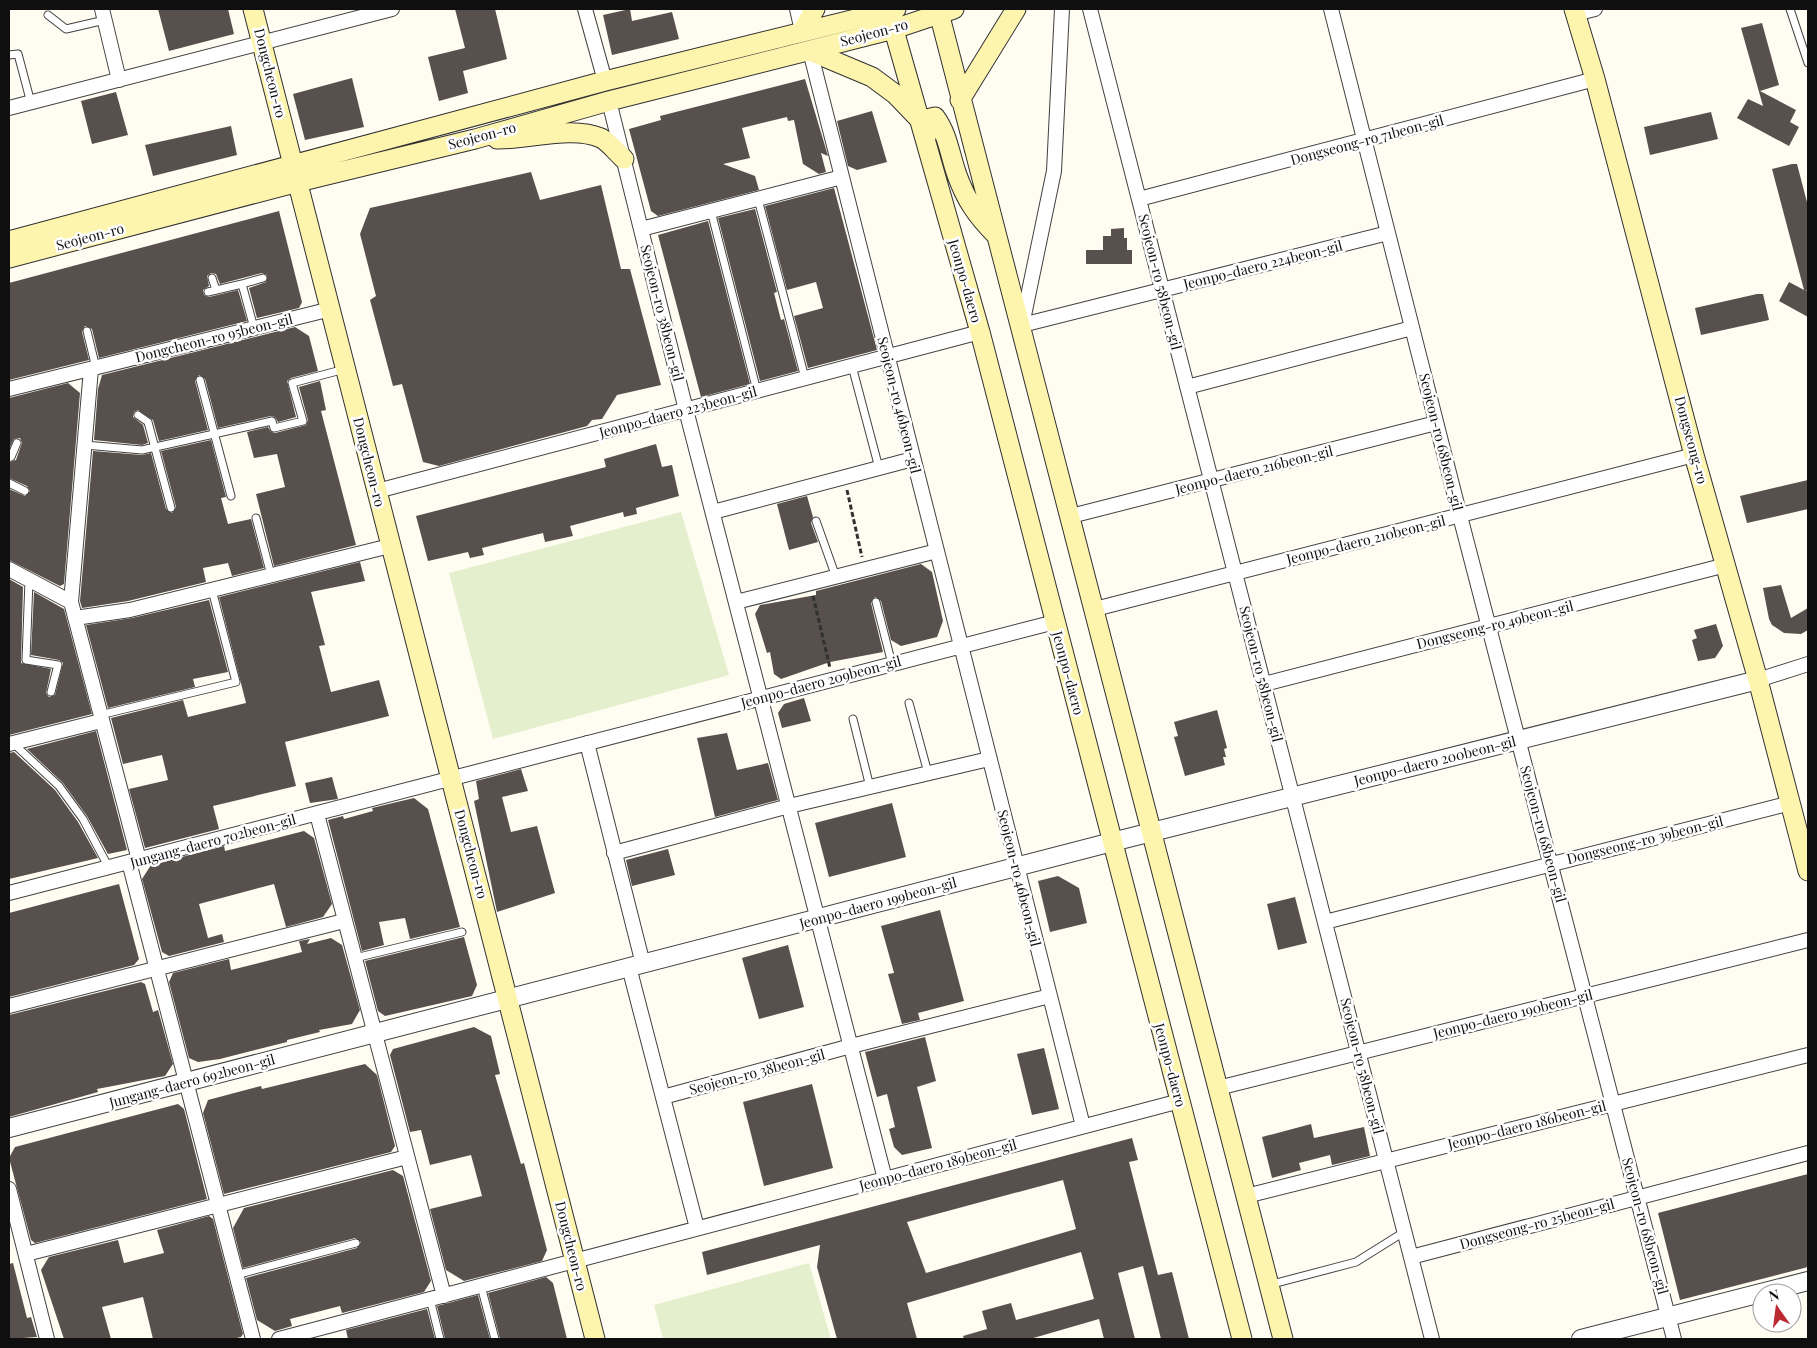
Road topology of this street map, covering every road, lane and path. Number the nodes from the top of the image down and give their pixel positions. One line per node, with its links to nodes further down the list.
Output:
1 (253, 9): 19 (main road, Dongcheon-ro)
2 (392, 9): 19 (street)
3 (585, 9): 25 (street)
4 (797, 9): 18 (street)
5 (815, 9): 18 (main road)
6 (891, 9): 17 (main road, Jeonpo-daero); 18 (main road, Seojeon-ro)
7 (1016, 9): 26 (main road)
8 (1062, 9): 51 (street)
9 (1090, 9): 39 (street, Seojeon-ro 58beon-gil)
10 (1331, 9): 33 (street, Seojeon-ro 68beon-gil)
11 (1595, 9): 14 (street)
12 (1790, 9): 22 (lane)
13 (944, 11): 17 (main road, Seojeon-ro); 26 (main road)
14 (1574, 11): 23 (main road, Dongseong-ro)
15 (48, 15): 16 (lane)
16 (104, 15): 24 (street)
17 (894, 29): 20 (main road, Seojeon-ro); 30 (main road, Jeonpo-daero)
18 (802, 30): 25 (main road, Seojeon-ro)
19 (262, 42): 24 (street); 35 (main road, Dongcheon-ro)
20 (810, 51): 27 (main road, Seojeon-ro); 30 (main road); 36 (street, Seojeon-ro 46beon-gil)
21 (9, 55): 28 (lane)
22 (1808, 63)
23 (1595, 79): 33 (street, Dongseong-ro 71beon-gil); 72 (main road, Dongseong-ro)
24 (119, 80): 28 (street)
25 (605, 81): 35 (main road, Seojeon-ro)
26 (960, 100): 43 (main road)
27 (609, 101): 31 (main road, Seojeon-ro); 34 (street, Seojeon-ro 38beon-gil)
28 (31, 103): 29 (street)
29 (9, 108)
30 (920, 120): 32 (main road, Jeonpo-daero)
31 (475, 139): 34 (main road); 37 (main road, Seojeon-ro)
32 (925, 140): 43 (main road); 55 (main road, Jeonpo-daero)
33 (1365, 140): 39 (street, Dongseong-ro 71beon-gil); 42 (street, Seojeon-ro 68beon-gil)
34 (624, 159): 41 (street, Seojeon-ro 38beon-gil)
35 (293, 164): 37 (main road, Dongcheon-ro); 44 (main road, Seojeon-ro)
36 (842, 177): 38 (street, Seojeon-ro 38beon-gil); 56 (street, Seojeon-ro 46beon-gil)
37 (298, 182): 45 (main road, Seojeon-ro); 50 (main road, Dongcheon-ro)
38 (758, 199): 40 (street, Seojeon-ro 38beon-gil); 60 (lane)
39 (1139, 200): 49 (street, Seojeon-ro 58beon-gil)
40 (711, 211): 41 (street, Seojeon-ro 38beon-gil); 64 (lane)
41 (641, 229): 65 (street, Seojeon-ro 38beon-gil)
42 (1388, 233): 49 (street, Jeonpo-daero 224beon-gil); 53 (street, Seojeon-ro 68beon-gil)
43 (996, 234): 51 (main road)
44 (9, 241)
45 (9, 258)
46 (212, 278): 48 (lane)
47 (263, 278): 48 (lane)
48 (242, 284): 52 (lane)
49 (1163, 291): 51 (street, Jeonpo-daero 224beon-gil); 62 (street, Seojeon-ro 58beon-gil)
50 (331, 309): 52 (street, Dongcheon-ro 95beon-gil); 59 (main road, Dongcheon-ro)
51 (1022, 325): 84 (main road)
52 (254, 328): 58 (street, Dongcheon-ro 95beon-gil)
53 (1412, 328): 62 (street); 67 (street, Seojeon-ro 68beon-gil)
54 (87, 331): 58 (lane)
55 (980, 332): 56 (street, Jeonpo-daero 223beon-gil); 104 (main road, Jeonpo-daero)
56 (887, 357): 57 (street, Jeonpo-daero 223beon-gil); 74 (street, Seojeon-ro 46beon-gil)
57 (852, 366): 60 (street, Jeonpo-daero 223beon-gil); 75 (lane)
58 (94, 368): 63 (street, Dongcheon-ro 95beon-gil); 70 (street)
59 (347, 368): 68 (lane); 80 (main road, Dongcheon-ro)
60 (805, 378): 64 (street, Jeonpo-daero 223beon-gil)
61 (200, 380): 68 (lane)
62 (1187, 387): 77 (street, Seojeon-ro 58beon-gil)
63 (9, 390)
64 (757, 391): 65 (street, Jeonpo-daero 223beon-gil)
65 (686, 410): 80 (street, Jeonpo-daero 223beon-gil); 83 (street, Seojeon-ro 38beon-gil)
66 (138, 415): 71 (lane)
67 (1436, 423): 77 (street, Jeonpo-daero 216beon-gil); 85 (street, Seojeon-ro 68beon-gil)
68 (215, 434): 71 (lane); 81 (lane)
69 (17, 443): 73 (lane)
70 (85, 445): 71 (lane); 99 (street)
71 (155, 447): 82 (lane)
72 (1694, 455): 85 (street, Jeonpo-daero 210beon-gil); 90 (main road, Dongseong-ro)
73 (9, 456)
74 (913, 459): 75 (street); 89 (street, Seojeon-ro 46beon-gil)
75 (879, 468): 76 (street)
76 (845, 477): 83 (street); 92 (path)
77 (1211, 480): 84 (street, Jeonpo-daero 216beon-gil); 93 (street, Seojeon-ro 58beon-gil)
78 (9, 482): 79 (lane)
79 (25, 491)
80 (376, 491): 88 (main road, Dongcheon-ro)
81 (231, 496)
82 (171, 508)
83 (712, 512): 100 (street, Seojeon-ro 38beon-gil)
84 (1071, 516): 102 (main road)
85 (1460, 516): 93 (street, Jeonpo-daero 210beon-gil); 105 (street, Seojeon-ro 68beon-gil)
86 (256, 518): 94 (lane)
87 (816, 521): 95 (lane)
88 (390, 546): 94 (street); 122 (main road, Dongcheon-ro)
89 (936, 552): 92 (street); 106 (street, Seojeon-ro 46beon-gil)
90 (1726, 565): 105 (street, Dongseong-ro 49beon-gil); 110 (main road, Dongseong-ro)
91 (9, 569): 96 (street)
92 (865, 570): 95 (street)
93 (1235, 573): 102 (street, Jeonpo-daero 210beon-gil); 111 (street, Seojeon-ro 58beon-gil)
94 (271, 575): 98 (street)
95 (836, 577): 97 (street)
96 (29, 580): 99 (street); 112 (lane)
97 (810, 583): 100 (street); 109 (path)
98 (212, 590): 103 (street); 115 (lane)
99 (71, 602): 103 (street)
100 (736, 602): 113 (street, Seojeon-ro 38beon-gil)
101 (876, 602): 107 (lane)
102 (1095, 609): 128 (main road)
103 (75, 618): 115 (street)
104 (1055, 622): 106 (street, Jeonpo-daero 209beon-gil); 129 (main road, Jeonpo-daero)
105 (1489, 626): 111 (street, Dongseong-ro 49beon-gil); 117 (street, Seojeon-ro 68beon-gil)
106 (961, 646): 107 (street, Jeonpo-daero 209beon-gil); 120 (street, Seojeon-ro 46beon-gil)
107 (892, 664): 109 (street, Jeonpo-daero 209beon-gil)
108 (1808, 664): 110 (street)
109 (832, 680): 113 (street, Jeonpo-daero 209beon-gil)
110 (1758, 680): 117 (street, Jeonpo-daero 200beon-gil); 125 (main road, Dongseong-ro)
111 (1264, 684): 124 (street, Seojeon-ro 58beon-gil)
112 (51, 692)
113 (761, 698): 119 (street, Jeonpo-daero 209beon-gil); 126 (street, Seojeon-ro 38beon-gil)
114 (910, 703): 121 (lane)
115 (100, 718): 118 (street); 131 (street)
116 (853, 719): 123 (lane)
117 (1518, 740): 124 (street, Jeonpo-daero 200beon-gil); 132 (street, Seojeon-ro 68beon-gil)
118 (10, 742): 134 (lane)
119 (587, 744): 122 (street, Jeonpo-daero 209beon-gil); 130 (street)
120 (989, 759): 121 (street); 133 (street, Seojeon-ro 46beon-gil)
121 (928, 773): 123 (street)
122 (451, 779): 127 (street, Jungang-daero 702beon-gil); 147 (main road, Dongcheon-ro)
123 (870, 787): 126 (street)
124 (1292, 797): 128 (street, Jeonpo-daero 200beon-gil); 139 (street, Seojeon-ro 58beon-gil)
125 (1790, 803): 132 (street, Dongseong-ro 39beon-gil); 135 (main road, Dongseong-ro)
126 (789, 806): 130 (street); 137 (street, Seojeon-ro 38beon-gil)
127 (317, 814): 131 (street, Jungang-daero 702beon-gil); 138 (street)
128 (1152, 832): 129 (street, Jeonpo-daero 200beon-gil); 154 (main road)
129 (1112, 842): 133 (street, Jeonpo-daero 199beon-gil); 156 (main road, Jeonpo-daero)
130 (614, 852): 143 (street)
131 (134, 861): 134 (street, Jungang-daero 702beon-gil); 144 (street)
132 (1551, 864): 139 (street, Dongseong-ro 39beon-gil); 146 (street, Seojeon-ro 68beon-gil)
133 (1017, 867): 137 (street, Jeonpo-daero 199beon-gil); 145 (street, Seojeon-ro 46beon-gil)
134 (109, 868): 136 (street, Jungang-daero 702beon-gil)
135 (1808, 871)
136 (9, 893)
137 (818, 918): 143 (street, Jeonpo-daero 199beon-gil); 150 (street, Seojeon-ro 38beon-gil)
138 (344, 921): 142 (street); 144 (street)
139 (1325, 922): 151 (street, Seojeon-ro 58beon-gil)
140 (462, 932): 142 (lane)
141 (1808, 940): 146 (street, Jeonpo-daero 190beon-gil)
142 (354, 958): 149 (street)
143 (636, 966): 147 (street, Jeonpo-daero 199beon-gil); 155 (street)
144 (157, 970): 148 (street); 153 (street)
145 (1050, 996): 150 (street); 158 (street, Seojeon-ro 46beon-gil)
146 (1585, 996): 151 (street, Jeonpo-daero 190beon-gil); 157 (street, Seojeon-ro 68beon-gil)
147 (508, 999): 149 (street, Jungang-daero 692beon-gil); 173 (main road, Dongcheon-ro)
148 (9, 1006)
149 (375, 1033): 153 (street, Jungang-daero 692beon-gil); 161 (street)
150 (851, 1046): 155 (street, Seojeon-ro 38beon-gil); 163 (street, Seojeon-ro 38beon-gil)
151 (1358, 1053): 154 (street, Jeonpo-daero 190beon-gil); 162 (street, Seojeon-ro 58beon-gil)
152 (1808, 1055): 157 (street, Jeonpo-daero 186beon-gil)
153 (186, 1082): 159 (street, Jungang-daero 692beon-gil); 167 (street)
154 (1218, 1088): 165 (main road)
155 (663, 1097): 168 (street)
156 (1180, 1100): 158 (street, Jeonpo-daero 189beon-gil); 186 (main road, Jeonpo-daero)
157 (1613, 1104): 162 (street, Jeonpo-daero 186beon-gil); 166 (street, Seojeon-ro 68beon-gil)
158 (1082, 1126): 163 (street, Jeonpo-daero 189beon-gil)
159 (9, 1128)
160 (1808, 1153): 166 (street, Dongseong-ro 25beon-gil)
161 (407, 1157): 167 (street); 178 (street)
162 (1386, 1161): 165 (street, Jeonpo-daero 186beon-gil); 169 (street, Seojeon-ro 58beon-gil)
163 (885, 1179): 168 (street, Jeonpo-daero 189beon-gil)
164 (9, 1189): 171 (street)
165 (1246, 1196): 176 (main road)
166 (1637, 1198): 172 (street, Dongseong-ro 25beon-gil); 179 (street, Seojeon-ro 68beon-gil)
167 (218, 1205): 171 (street); 174 (street)
168 (697, 1228): 173 (street, Jeonpo-daero 189beon-gil)
169 (1404, 1232): 172 (street, Seojeon-ro 58beon-gil); 176 (lane)
170 (356, 1243): 174 (lane)
171 (26, 1254): 180 (street)
172 (1411, 1257): 188 (street, Seojeon-ro 58beon-gil)
173 (574, 1261): 177 (street, Jeonpo-daero 189beon-gil); 185 (main road, Dongcheon-ro)
174 (236, 1275): 181 (street)
175 (1808, 1281): 179 (street)
176 (1269, 1285): 187 (main road)
177 (481, 1286): 178 (street, Jeonpo-daero 189beon-gil); 184 (lane)
178 (437, 1297): 182 (street, Jeonpo-daero 189beon-gil); 183 (lane)
179 (1668, 1317): 189 (street); 190 (street, Seojeon-ro 68beon-gil)
180 (47, 1339)
181 (253, 1339)
182 (279, 1339)
183 (440, 1339)
184 (495, 1339)
185 (595, 1339)
186 (1242, 1339)
187 (1283, 1339)
188 (1432, 1339)
189 (1581, 1339)
190 (1674, 1339)

